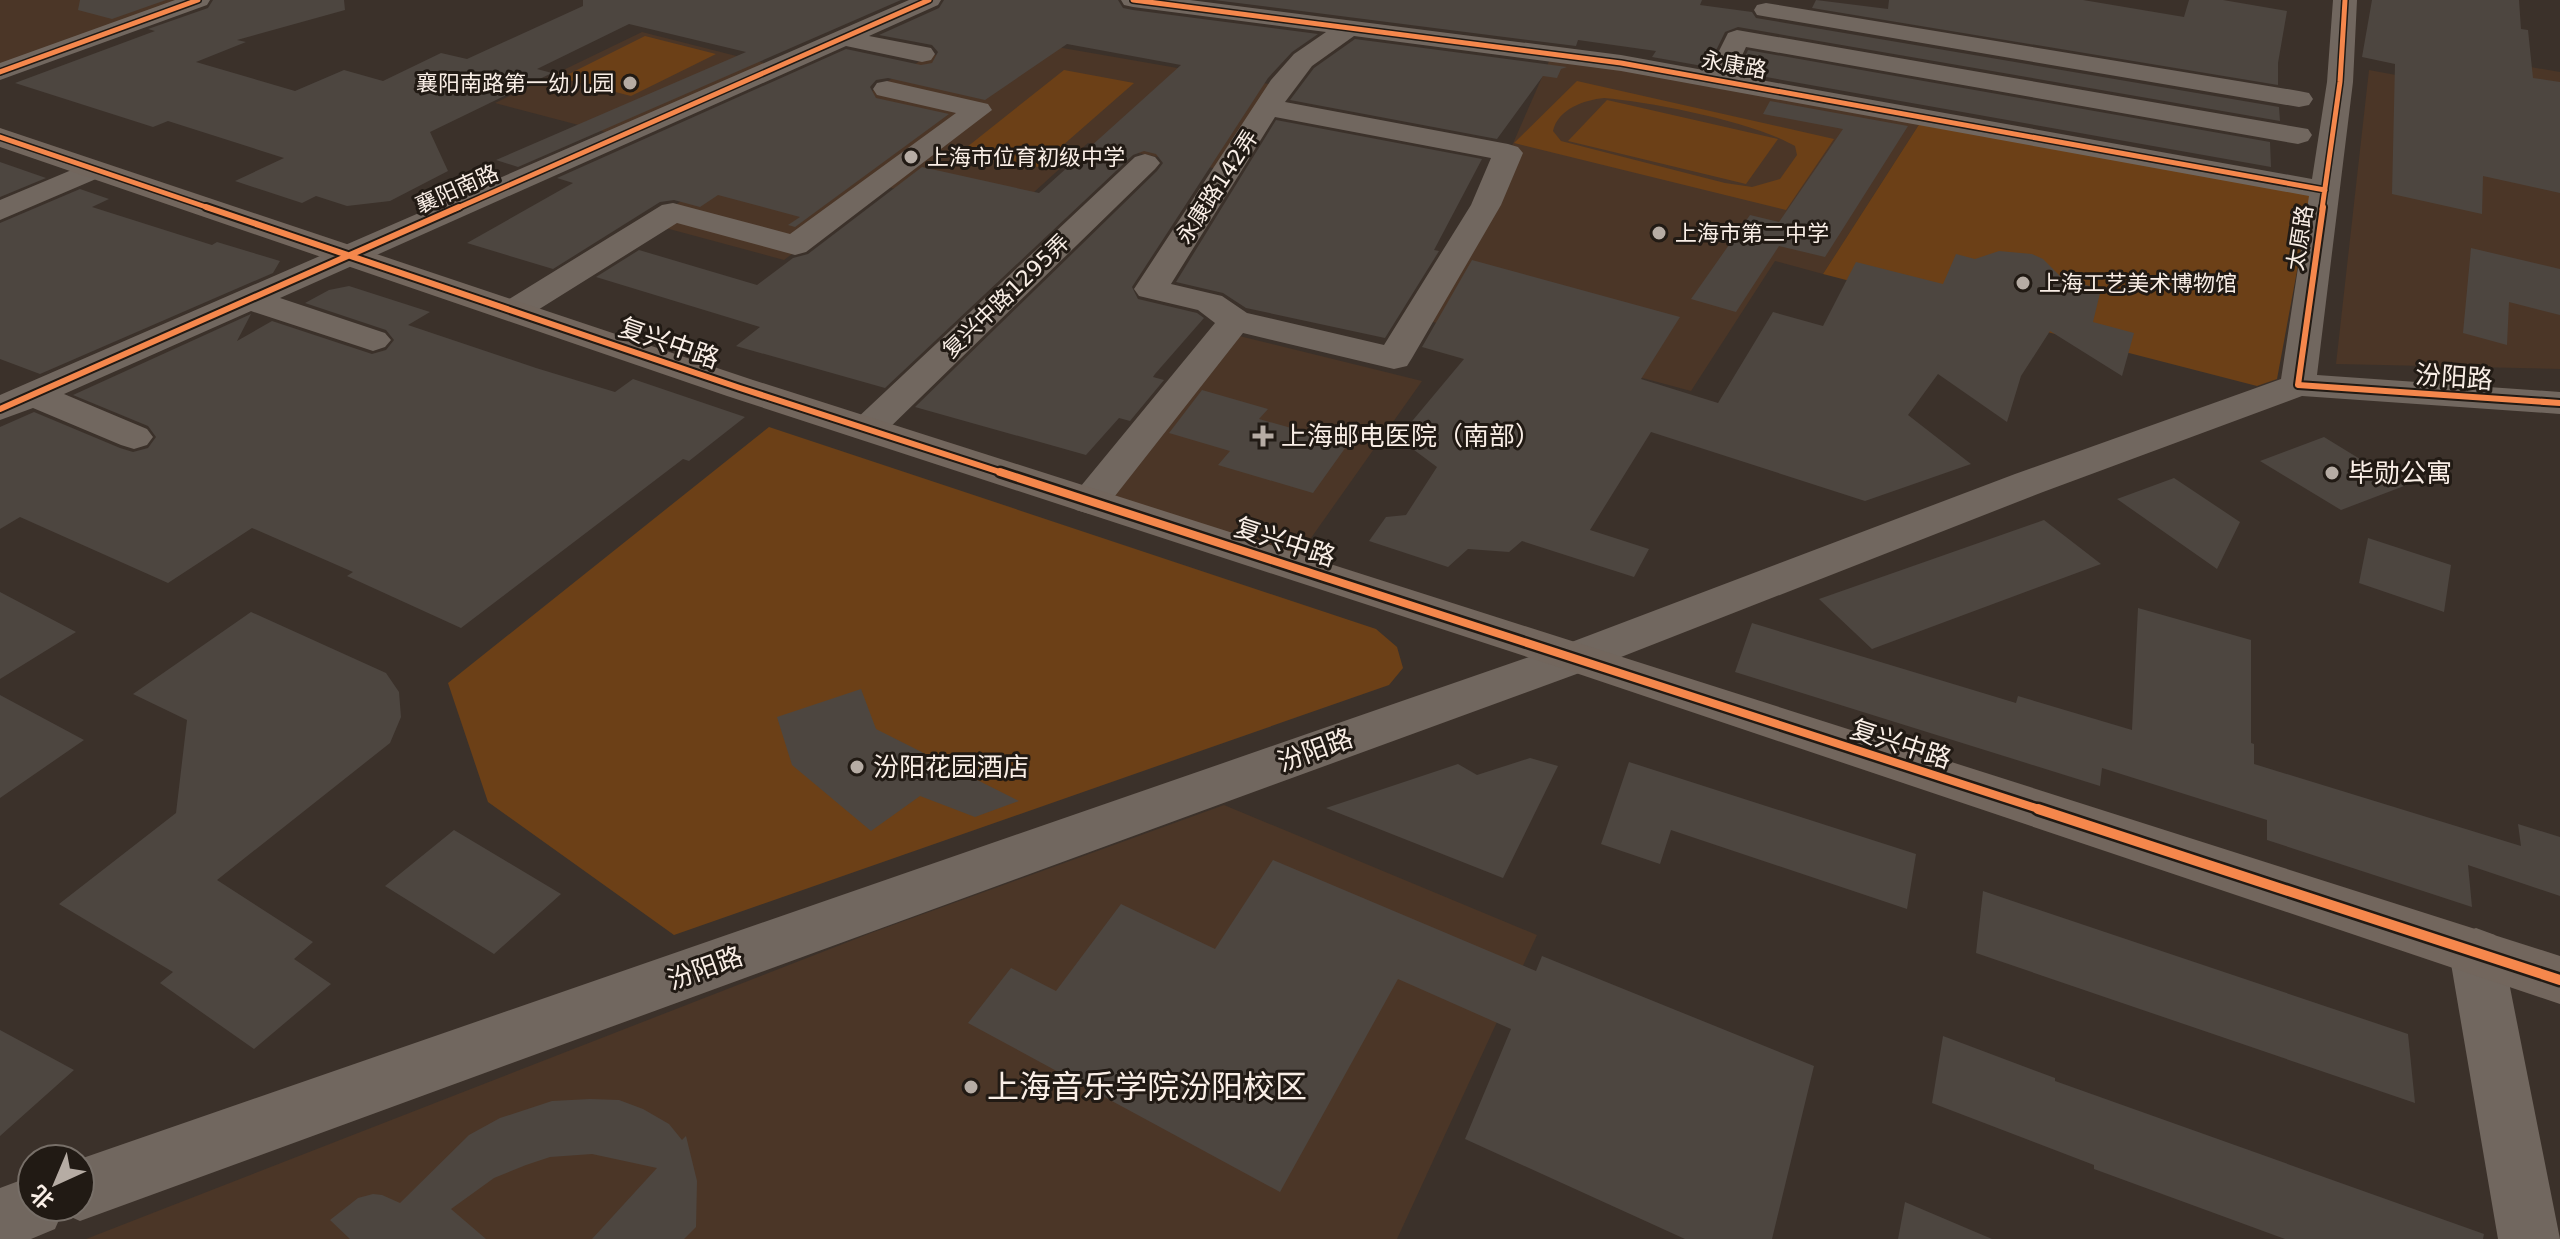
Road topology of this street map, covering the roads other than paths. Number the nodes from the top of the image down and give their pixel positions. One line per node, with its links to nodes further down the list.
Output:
1 (198, 0): 10 (street)
2 (929, 0): 7 (street, 襄阳南路)
3 (2345, 0): 20 (street, 太原路)
4 (1151, 1): 6 (street, 永康路)
5 (1766, 10): 8 (street)
6 (1363, 21): 12 (street, 永康路); 15 (street, 永康路142弄)
7 (844, 38): 9 (street); 22 (street, 襄阳南路)
8 (1965, 43): 11 (street); 14 (street)
9 (922, 54)
10 (0, 72)
11 (1955, 75): 12 (street); 16 (street)
12 (1718, 80): 20 (street, 永康路)
13 (887, 89): 24 (street)
14 (2299, 99)
15 (1268, 107): 25 (street, 永康路142弄); 25 (street)
16 (2298, 135)
17 (0, 137): 19 (main road, 复兴中路)
18 (1145, 163): 30 (street, 复兴中路1295弄)
19 (93, 170): 21 (street); 22 (main road, 复兴中路)
20 (2325, 190): 27 (street, 太原路)
21 (0, 211)
22 (351, 257): 23 (street, 襄阳南路); 24 (main road, 复兴中路)
23 (251, 300): 26 (street); 28 (street, 襄阳南路)
24 (513, 311): 30 (main road, 复兴中路)
25 (1235, 321): 32 (street)
26 (373, 340)
27 (2298, 385): 29 (street, 汾阳路); 33 (street, 汾阳路)
28 (17, 402): 31 (street)
29 (2560, 403)
30 (867, 429): 32 (main road, 复兴中路)
31 (134, 437)
32 (1090, 501): 33 (main road, 复兴中路)
33 (1577, 657): 34 (main road, 复兴中路); 36 (street, 汾阳路)
34 (2476, 952): 35 (main road, 复兴中路); 37 (street)
35 (2560, 980)
36 (96, 1184)
37 (2530, 1239)

